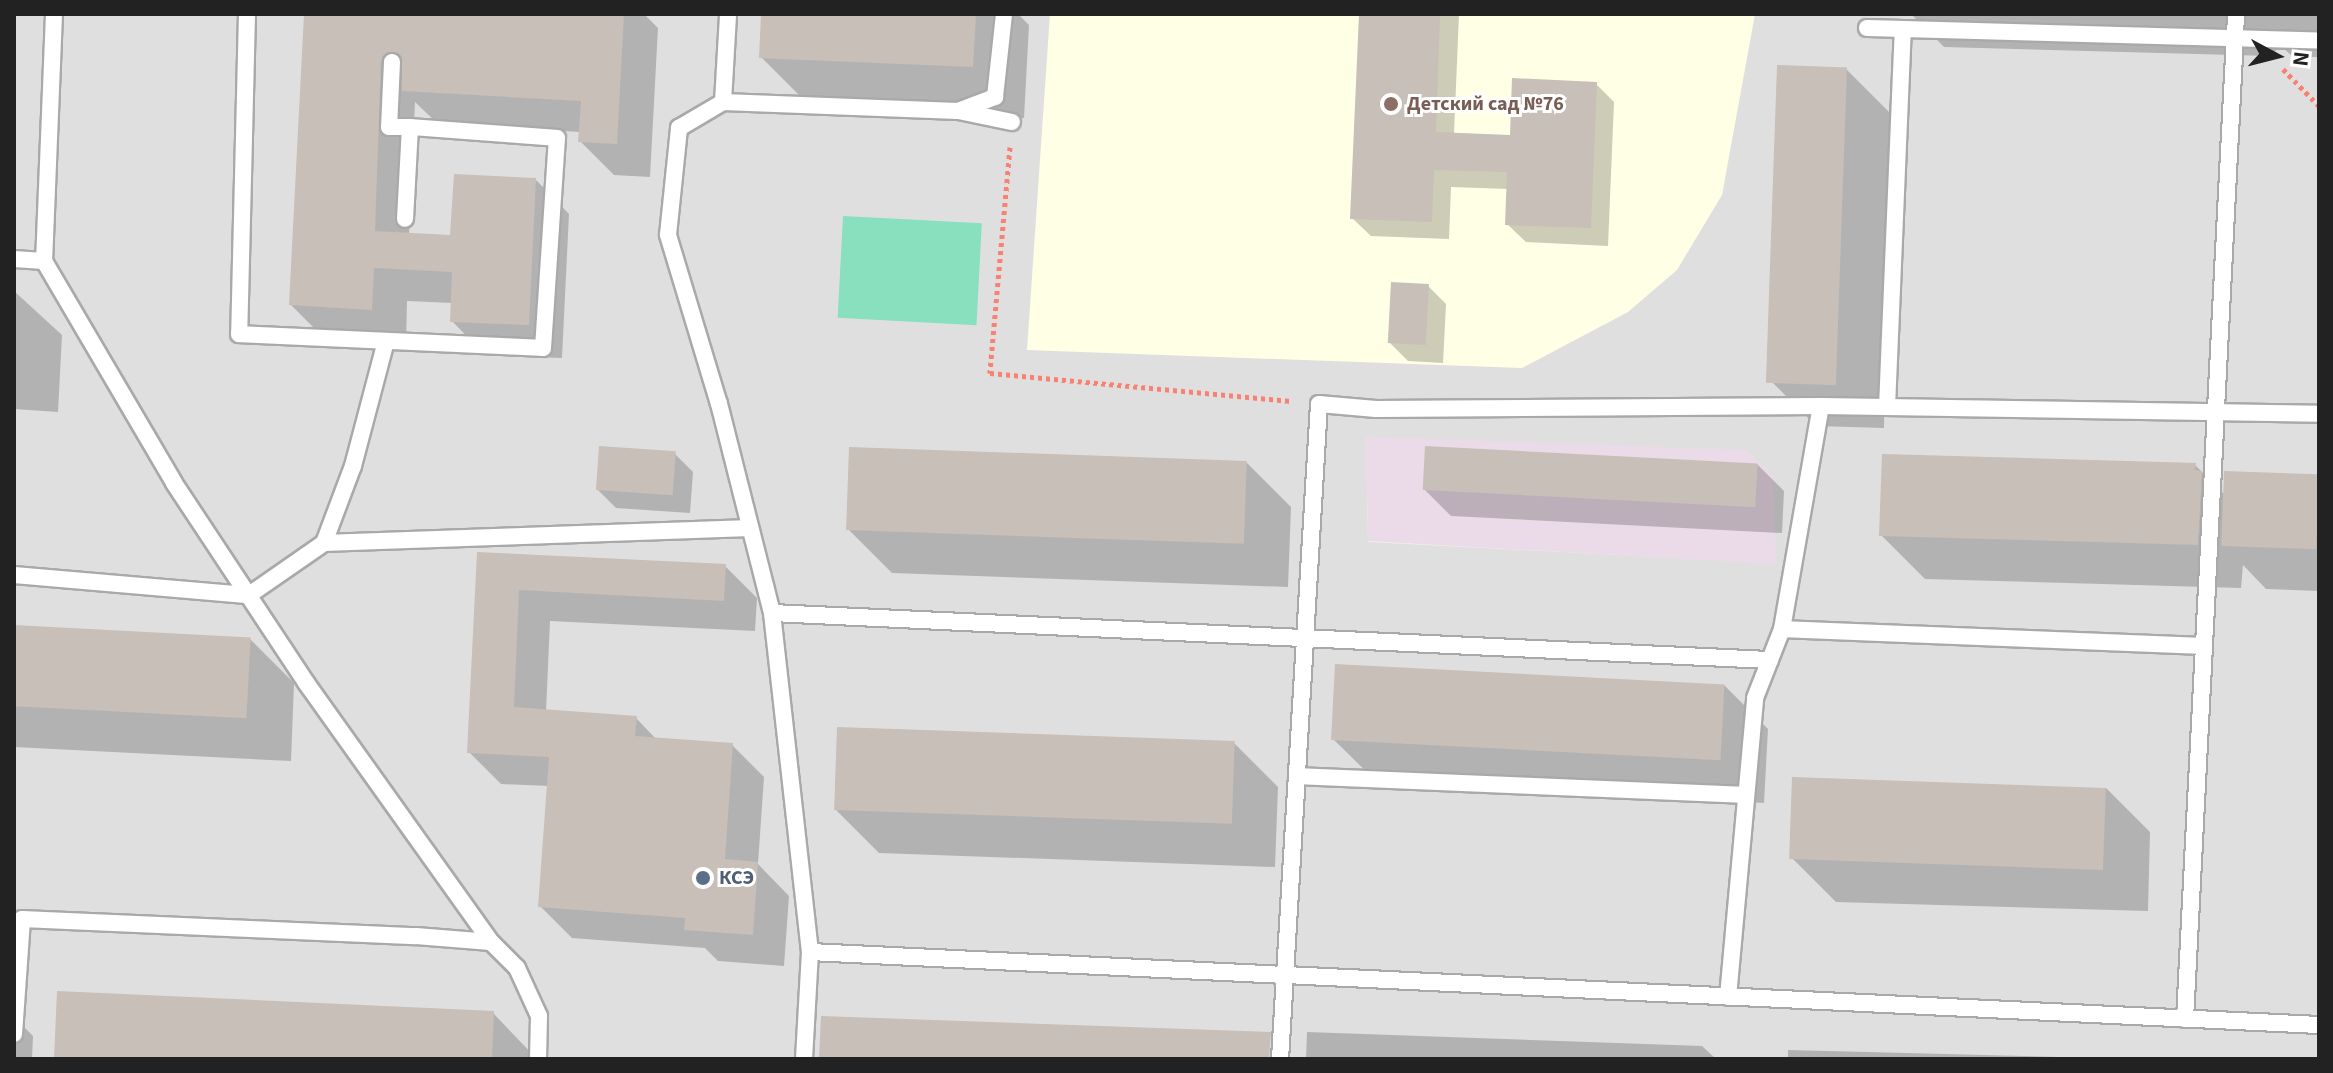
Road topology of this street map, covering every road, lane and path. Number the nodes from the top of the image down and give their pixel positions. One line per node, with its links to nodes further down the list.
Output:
1 (54, 14): 19 (lane)
2 (247, 14): 20 (lane)
3 (728, 14): 12 (lane)
4 (1004, 14): 14 (lane)
5 (2236, 14): 8 (lane)
6 (1867, 28): 7 (lane)
7 (1903, 29): 8 (lane); 23 (lane)
8 (2235, 38): 9 (lane); 24 (lane)
9 (2253, 39): 10 (lane); 13 (path)
10 (2319, 41)
11 (392, 62): 16 (lane)
12 (723, 102): 14 (lane); 26 (lane)
13 (2319, 106)
14 (958, 111): 15 (lane)
15 (1012, 122): 21 (path)
16 (410, 127): 17 (lane); 20 (lane)
17 (405, 219)
18 (14, 259): 19 (lane)
19 (44, 261): 29 (lane)
20 (386, 341): 27 (lane)
21 (1319, 404): 22 (lane); 32 (lane)
22 (1821, 406): 23 (lane); 31 (lane)
23 (1887, 407): 24 (lane)
24 (2215, 413): 25 (lane); 33 (lane)
25 (2319, 414)
26 (750, 528): 27 (lane); 30 (lane)
27 (324, 543): 29 (lane)
28 (14, 575): 29 (lane)
29 (249, 595): 38 (lane)
30 (772, 613): 32 (lane); 39 (lane)
31 (1782, 629): 33 (lane); 34 (lane)
32 (1305, 638): 34 (lane); 35 (lane)
33 (2202, 646): 42 (lane)
34 (1770, 660): 36 (lane)
35 (1297, 776): 36 (lane); 40 (lane)
36 (1746, 795): 41 (lane)
37 (18, 918): 38 (lane); 44 (lane)
38 (491, 942): 45 (lane)
39 (810, 952): 40 (lane); 46 (lane)
40 (1285, 975): 41 (lane); 47 (lane)
41 (1728, 997): 42 (lane)
42 (2185, 1019): 43 (lane)
43 (2319, 1025)
44 (14, 1034)
45 (538, 1059)
46 (804, 1059)
47 (1280, 1059)

